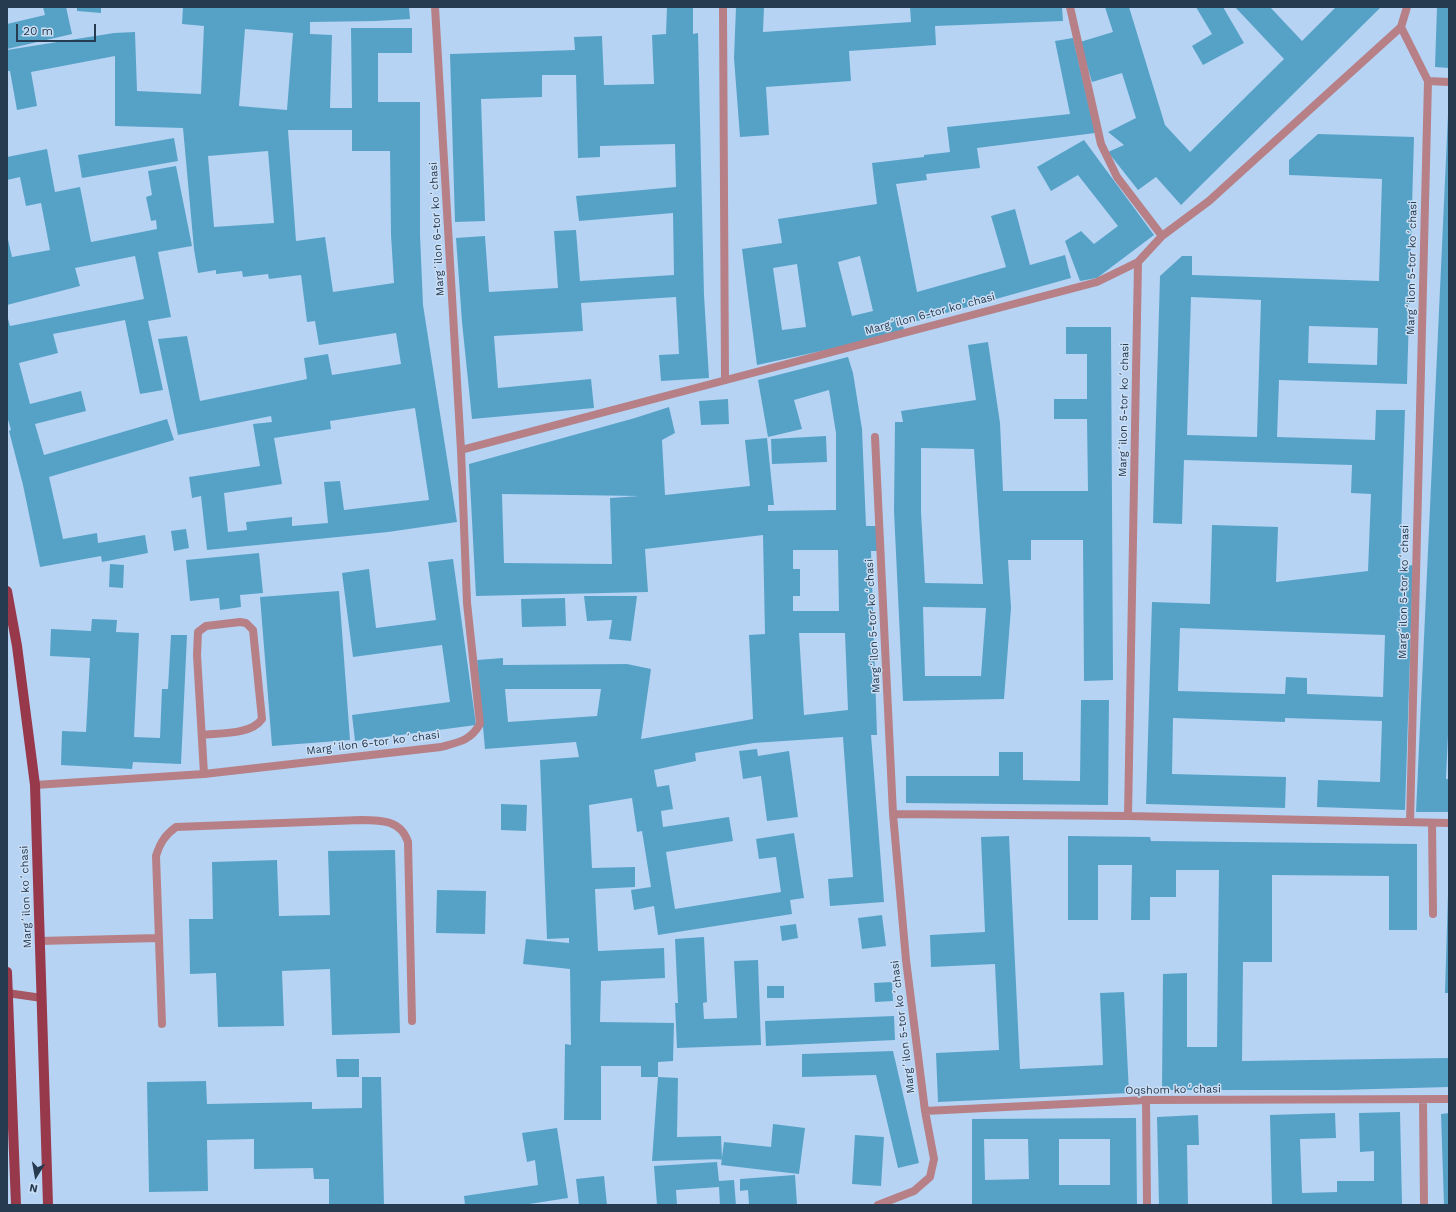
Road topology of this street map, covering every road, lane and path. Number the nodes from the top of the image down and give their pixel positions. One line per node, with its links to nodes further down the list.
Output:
1 (435, 7): 12 (street, Margʻilon 6-tor koʻchasi)
2 (723, 7): 10 (street)
3 (1070, 7): 8 (street)
4 (1407, 7): 5 (street)
5 (1401, 27): 6 (street, Margʻilon 5-tor koʻchasi); 8 (street)
6 (1428, 81): 7 (street); 19 (street, Margʻilon 5-tor koʻchasi)
7 (1449, 82)
8 (1162, 236): 9 (street)
9 (1138, 262): 10 (street, Margʻilon 6-tor koʻchasi); 18 (street, Margʻilon 5-tor koʻchasi)
10 (725, 379): 12 (street, Margʻilon 6-tor koʻchasi)
11 (875, 437): 17 (street, Margʻilon 5-tor koʻchasi)
12 (461, 450): 15 (street, Margʻilon 6-tor koʻchasi)
13 (7, 591): 16 (main road, Margʻilon koʻchasi)
14 (202, 735): 14 (street); 15 (street)
15 (204, 774): 16 (street, Margʻilon 6-tor koʻchasi)
16 (35, 785): 24 (main road, Margʻilon koʻchasi)
17 (892, 814): 18 (street); 33 (street, Margʻilon 5-tor koʻchasi)
18 (1128, 816): 19 (street)
19 (1410, 822): 20 (street)
20 (1432, 823): 21 (street); 22 (street)
21 (1449, 823)
22 (1434, 914)
23 (158, 938): 24 (street); 28 (street); 29 (street)
24 (38, 941): 27 (main road, Margʻilon koʻchasi)
25 (7, 972): 26 (main road)
26 (8, 993): 27 (main road); 34 (main road)
27 (42, 998): 35 (main road, Margʻilon koʻchasi)
28 (412, 1021)
29 (162, 1024)
30 (1449, 1099): 32 (street, Oqshom koʻchasi)
31 (1146, 1100): 32 (street, Oqshom koʻchasi); 33 (street, Oqshom koʻchasi); 37 (street)
32 (1423, 1100): 38 (street)
33 (925, 1111): 36 (street, Margʻilon 5-tor koʻchasi)
34 (16, 1205)
35 (48, 1205)
36 (878, 1205)
37 (1147, 1205)
38 (1424, 1205)

